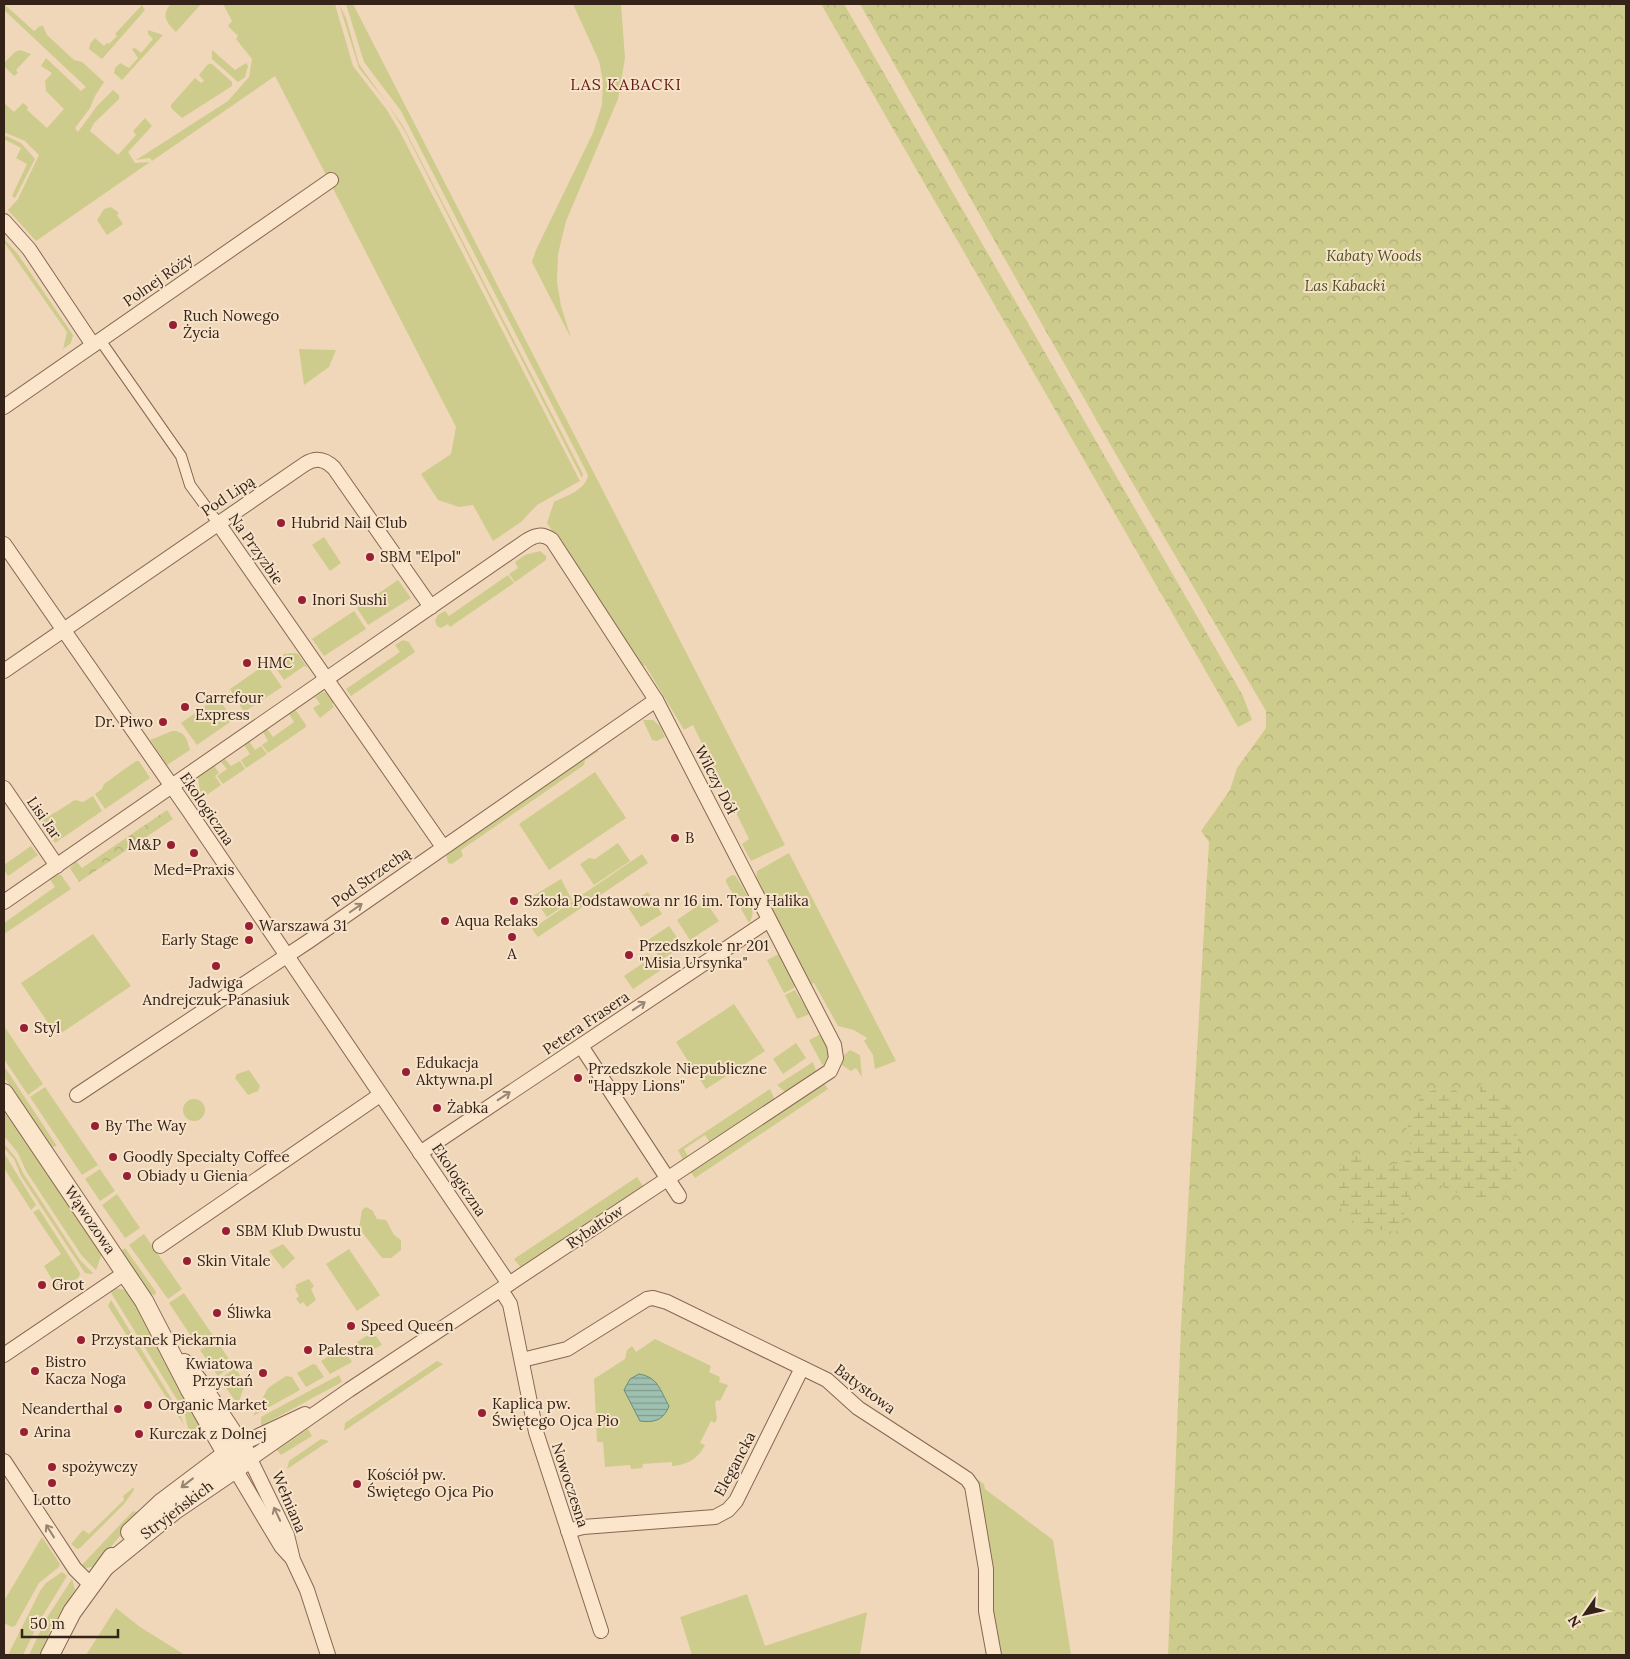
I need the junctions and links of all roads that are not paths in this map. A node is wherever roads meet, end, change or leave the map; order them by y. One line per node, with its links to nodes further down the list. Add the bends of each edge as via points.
1 (331, 180): 3 (street, Polnej Róży)
2 (4, 220): 3 (street, Na Przyzbie, via 30,250)
3 (96, 342): 4 (street, Polnej Róży); 5 (street, Na Przyzbie, via 181,456 190,485)
4 (4, 407)
5 (218, 523): 7 (street, Pod Lipą, via 304,464 323,460 334,468); 8 (street, Pod Lipą); 10 (street, Na Przyzbie)
6 (4, 544): 8 (street, Ekologiczna)
7 (431, 607): 10 (street); 11 (street, Wilczy Dół, via 534,536 546,536 552,540)
8 (62, 629): 9 (street, Pod Lipą); 12 (street, Ekologiczna)
9 (4, 671)
10 (327, 679): 12 (street); 14 (street, Na Przyzbie)
11 (656, 700): 14 (street, Pod Strzechą); 17 (street, Wilczy Dół)
12 (171, 785): 15 (street); 18 (street, Ekologiczna)
13 (4, 788): 15 (street, Lisi Jar)
14 (443, 847): 18 (street, Pod Strzechą, one-way to 14)
15 (57, 866): 16 (street)
16 (4, 902)
17 (770, 920): 19 (street, Wilczy Dół); 20 (street, Petera Frasera, one-way to 17)
18 (287, 956): 22 (street, Pod Strzechą); 23 (street, Ekologiczna)
19 (834, 1045): 25 (street, Rybałtów, via 836,1058 830,1071)
20 (581, 1046): 24 (street, Petera Frasera, one-way to 20); 25 (street)
21 (4, 1093): 28 (street, Wąwozowa)
22 (77, 1095)
23 (380, 1095): 24 (street, Ekologiczna); 27 (street)
24 (420, 1153): 29 (street, Ekologiczna)
25 (668, 1178): 26 (street); 29 (street, Rybałtów)
26 (680, 1196)
27 (160, 1246)
28 (125, 1272): 30 (street, Wąwozowa); 31 (street)
29 (505, 1287): 32 (street, Nowoczesna); 34 (street, Rybałtów)
30 (171, 1351): 35 (street, Wąwozowa, via 187,1366); 36 (street, Wąwozowa)
31 (4, 1355)
32 (522, 1360): 33 (street, Batystowa, via 567,1349 653,1298); 40 (street, Nowoczesna, via 536,1432)
33 (802, 1368): 40 (street, Elegancka, via 736,1502 728,1510 715,1517); 47 (street, Batystowa, via 827,1380 858,1408 970,1482 986,1568 986,1611)
34 (337, 1398): 35 (street, Rybałtów); 37 (street, Rybałtów)
35 (241, 1444): 36 (street, Rybałtów); 37 (street, Wąwozowa)
36 (226, 1453): 39 (street, Wąwozowa); 42 (street, Stryjeńskich, one-way to 42, via 138,1523)
37 (250, 1459): 39 (street, Stryjeńskich); 41 (street, Wełniana, one-way to 37, via 287,1535)
38 (4, 1461): 43 (street, one-way to 38, via 60,1548)
39 (235, 1469): 41 (street, Wełniana, via 281,1546); 42 (street, Stryjeńskich, via 152,1527)
40 (568, 1530): 44 (street, Nowoczesna)
41 (293, 1560): 46 (street, Wełniana, via 307,1590)
42 (106, 1566): 43 (street, Stryjeńskich)
43 (91, 1585): 45 (street, Stryjeńskich, via 61,1631)
44 (602, 1631)
45 (50, 1655)
46 (328, 1655)
47 (994, 1655)

